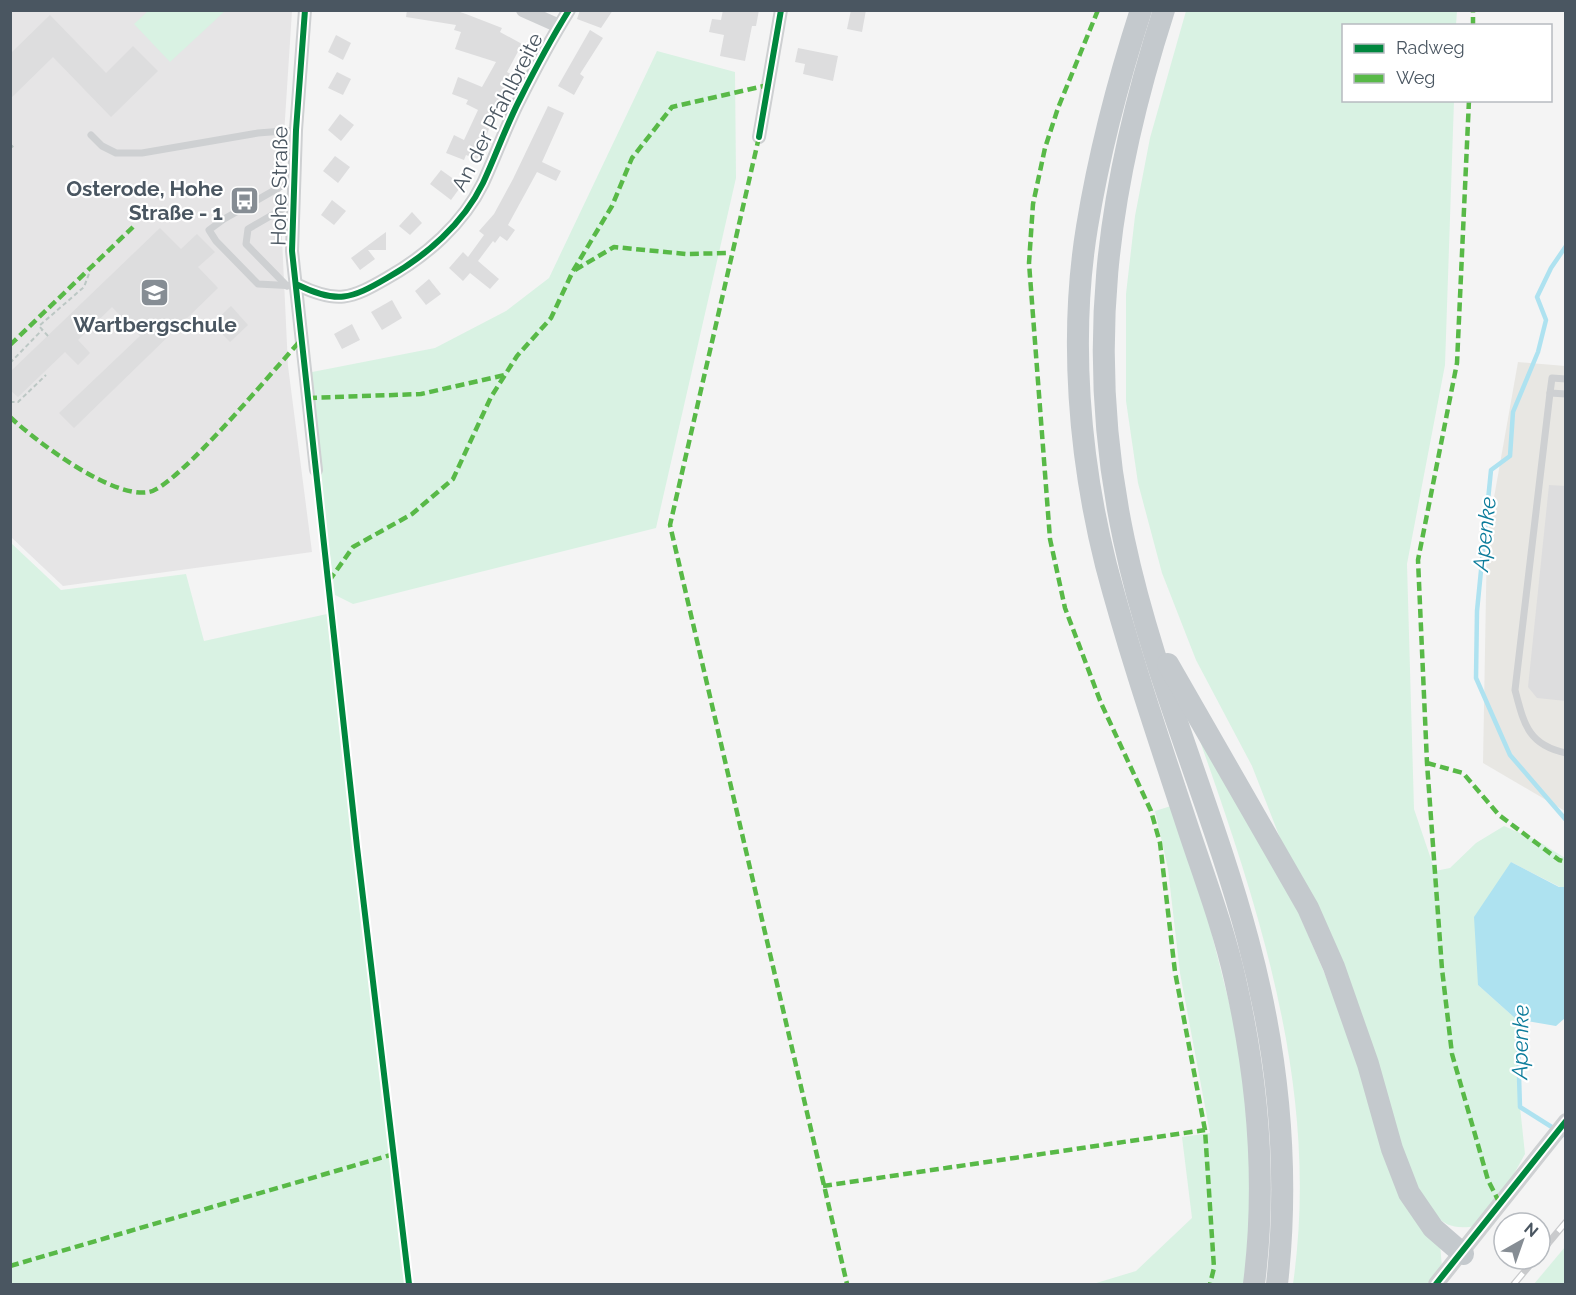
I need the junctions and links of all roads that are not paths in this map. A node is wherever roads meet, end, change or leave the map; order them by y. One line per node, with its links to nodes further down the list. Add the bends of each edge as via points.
1 (305, 10): 8 (street, Hohe Straße)
2 (523, 10): 7 (street)
3 (569, 10): 7 (street, An der Pfahlbreite)
4 (781, 10): 10 (street)
5 (1141, 10): 22 (highway, via 1110,117 1087,228 1080,327 1083,422 1106,563 1153,724 1217,916 1242,1015 1258,1118 1261,1167 1260,1236)
6 (1164, 10): 18 (highway, via 1118,185 1103,317 1107,442 1124,542)
7 (559, 26): 13 (street, An der Pfahlbreite, via 519,99 482,185 459,220 436,244 409,266 366,291 322,297)
8 (296, 130): 9 (lane, via 142,153 116,153); 11 (street, Hohe Straße)
9 (91, 135)
10 (759, 137)
11 (294, 179): 12 (street, Hohe Straße); 13 (lane, via 209,230 258,284)
12 (293, 202): 13 (street, Hohe Straße); 13 (lane, via 248,230 246,244)
13 (288, 286): 17 (street, Hohe Straße, via 301,340)
14 (1566, 379): 15 (lane, via 1552,378)
15 (1550, 393): 16 (lane); 19 (lane, via 1515,690 1523,721 1536,741)
16 (1566, 394)
17 (316, 470)
18 (1149, 632): 21 (highway, via 1308,908 1338,978 1409,1193 1433,1228); 23 (highway, via 1248,938 1270,1040 1278,1087 1284,1180)
19 (1566, 753)
20 (1564, 1123): 21 (street)
21 (1463, 1254): 24 (street)
22 (1254, 1284)
23 (1277, 1284)
24 (1436, 1284)

